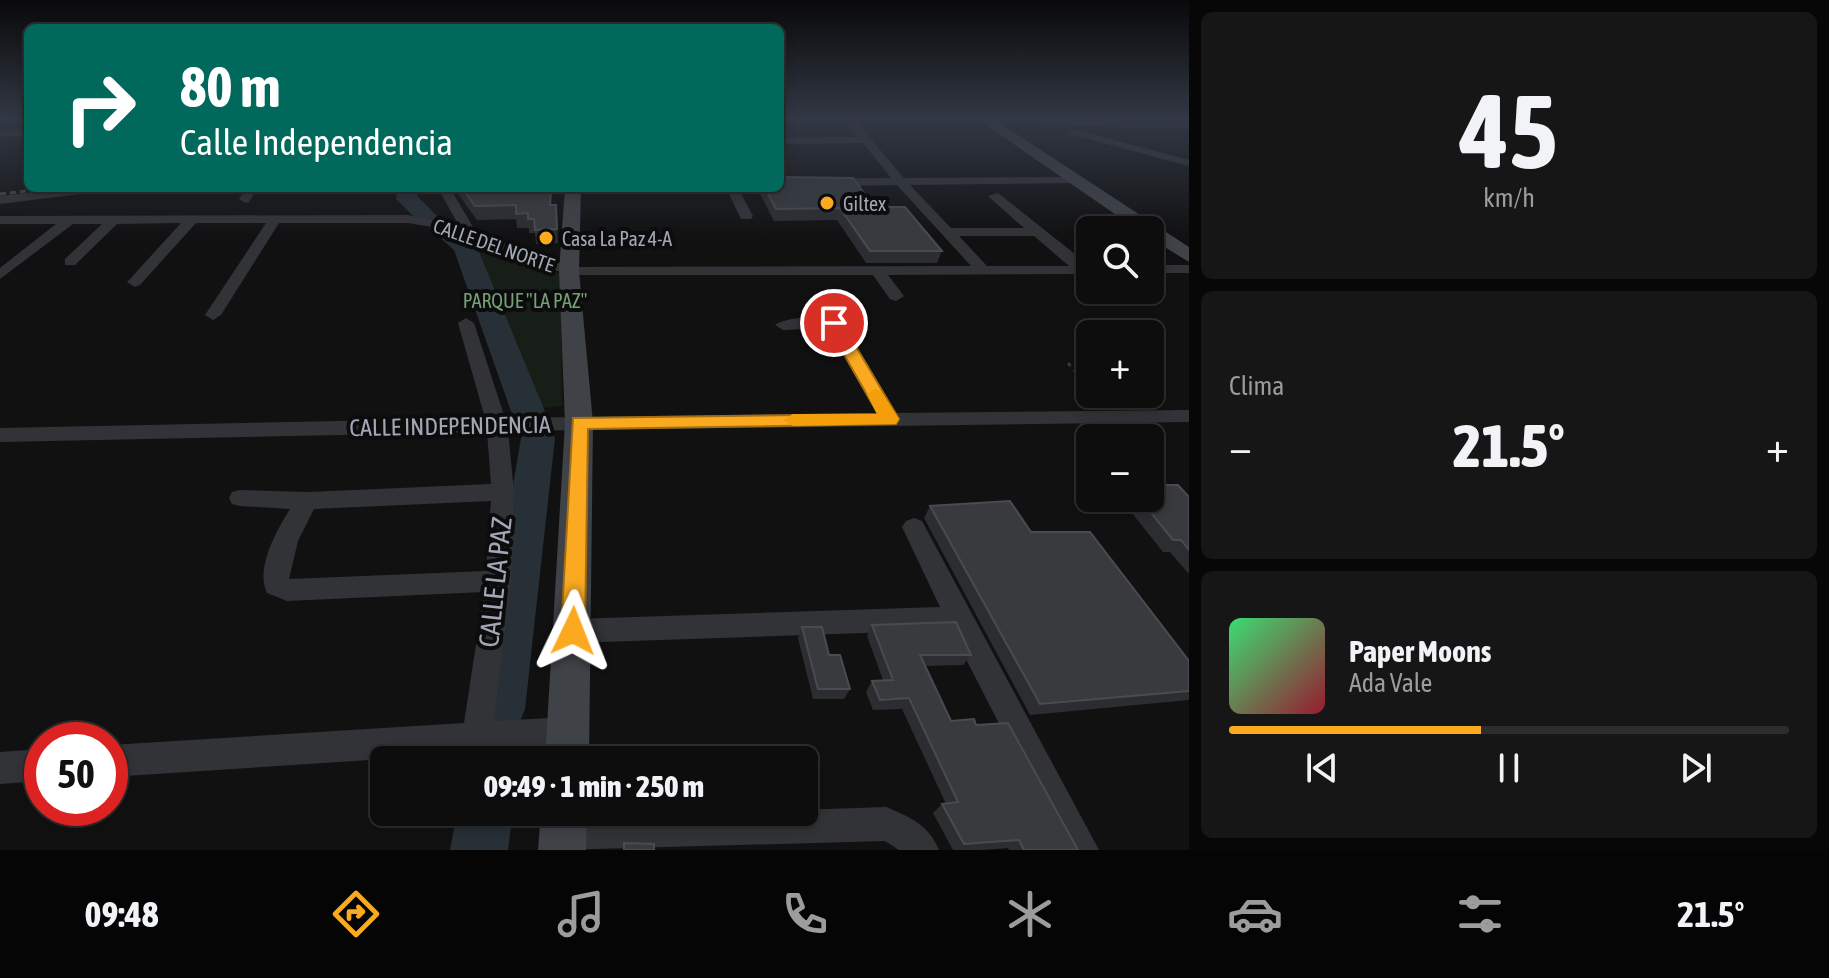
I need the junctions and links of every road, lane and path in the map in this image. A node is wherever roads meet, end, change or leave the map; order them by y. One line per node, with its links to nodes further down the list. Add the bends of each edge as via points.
1 (881, 158): 6 (street)
2 (1042, 158): 5 (main road)
3 (1169, 158): 4 (street)
4 (1189, 163)
5 (1074, 179): 6 (street); 25 (main road)
6 (900, 181): 7 (street); 22 (street)
7 (784, 183)
8 (24, 187): 9 (street)
9 (0, 190)
10 (65, 192): 15 (street)
11 (446, 192): 24 (street)
12 (573, 192): 31 (main road)
13 (734, 192): 16 (street)
14 (994, 196): 23 (street, CALLE DEL NORTE)
15 (0, 200)
16 (746, 216)
17 (0, 220): 18 (street, CALLE DEL NORTE)
18 (68, 221): 19 (street, CALLE DEL NORTE); 33 (street)
19 (112, 221): 21 (street, CALLE DEL NORTE); 27 (street)
20 (274, 221): 21 (street, CALLE DEL NORTE); 24 (street, CALLE DEL NORTE, via 408,219 441,224); 36 (street)
21 (190, 222): 34 (street)
22 (950, 232): 23 (street); 29 (street)
23 (1039, 232): 26 (street, CALLE DEL NORTE)
24 (472, 237): 31 (street, CALLE DEL NORTE)
25 (1188, 258): 28 (street)
26 (1076, 261)
27 (70, 262)
28 (1164, 265)
29 (983, 270): 30 (street, CALLE DEL NORTE); 32 (street, CALLE DEL NORTE)
30 (1076, 270)
31 (569, 271): 32 (street, CALLE DEL NORTE); 43 (main road)
32 (878, 271): 35 (street)
33 (0, 275)
34 (135, 282)
35 (896, 296)
36 (213, 315)
37 (466, 323): 44 (street, CALLE LA PAZ)
38 (783, 325): 42 (street, via 834,323)
39 (1068, 363): 40 (path)
40 (1076, 372)
41 (1189, 416): 42 (street, CALLE INDEPENDENCIA)
42 (890, 419): 43 (street, CALLE INDEPENDENCIA)
43 (579, 423): 44 (street, CALLE INDEPENDENCIA); 52 (main road)
44 (497, 425): 45 (street, CALLE INDEPENDENCIA); 46 (street, CALLE LA PAZ)
45 (0, 435)
46 (503, 492): 48 (street); 50 (street, CALLE LA PAZ)
47 (240, 498): 48 (street)
48 (308, 501): 50 (street, via 275,573 276,585 287,590)
49 (914, 527): 51 (street)
50 (498, 581): 53 (street, CALLE LA PAZ)
51 (958, 618): 52 (street); 60 (street)
52 (573, 631): 54 (main road)
53 (477, 738): 54 (street); 55 (street)
54 (567, 746)
55 (128, 760)
56 (24, 766): 57 (street)
57 (0, 768)
58 (563, 832): 59 (street, via 886,824 906,833)
59 (922, 850)
60 (1082, 850)

